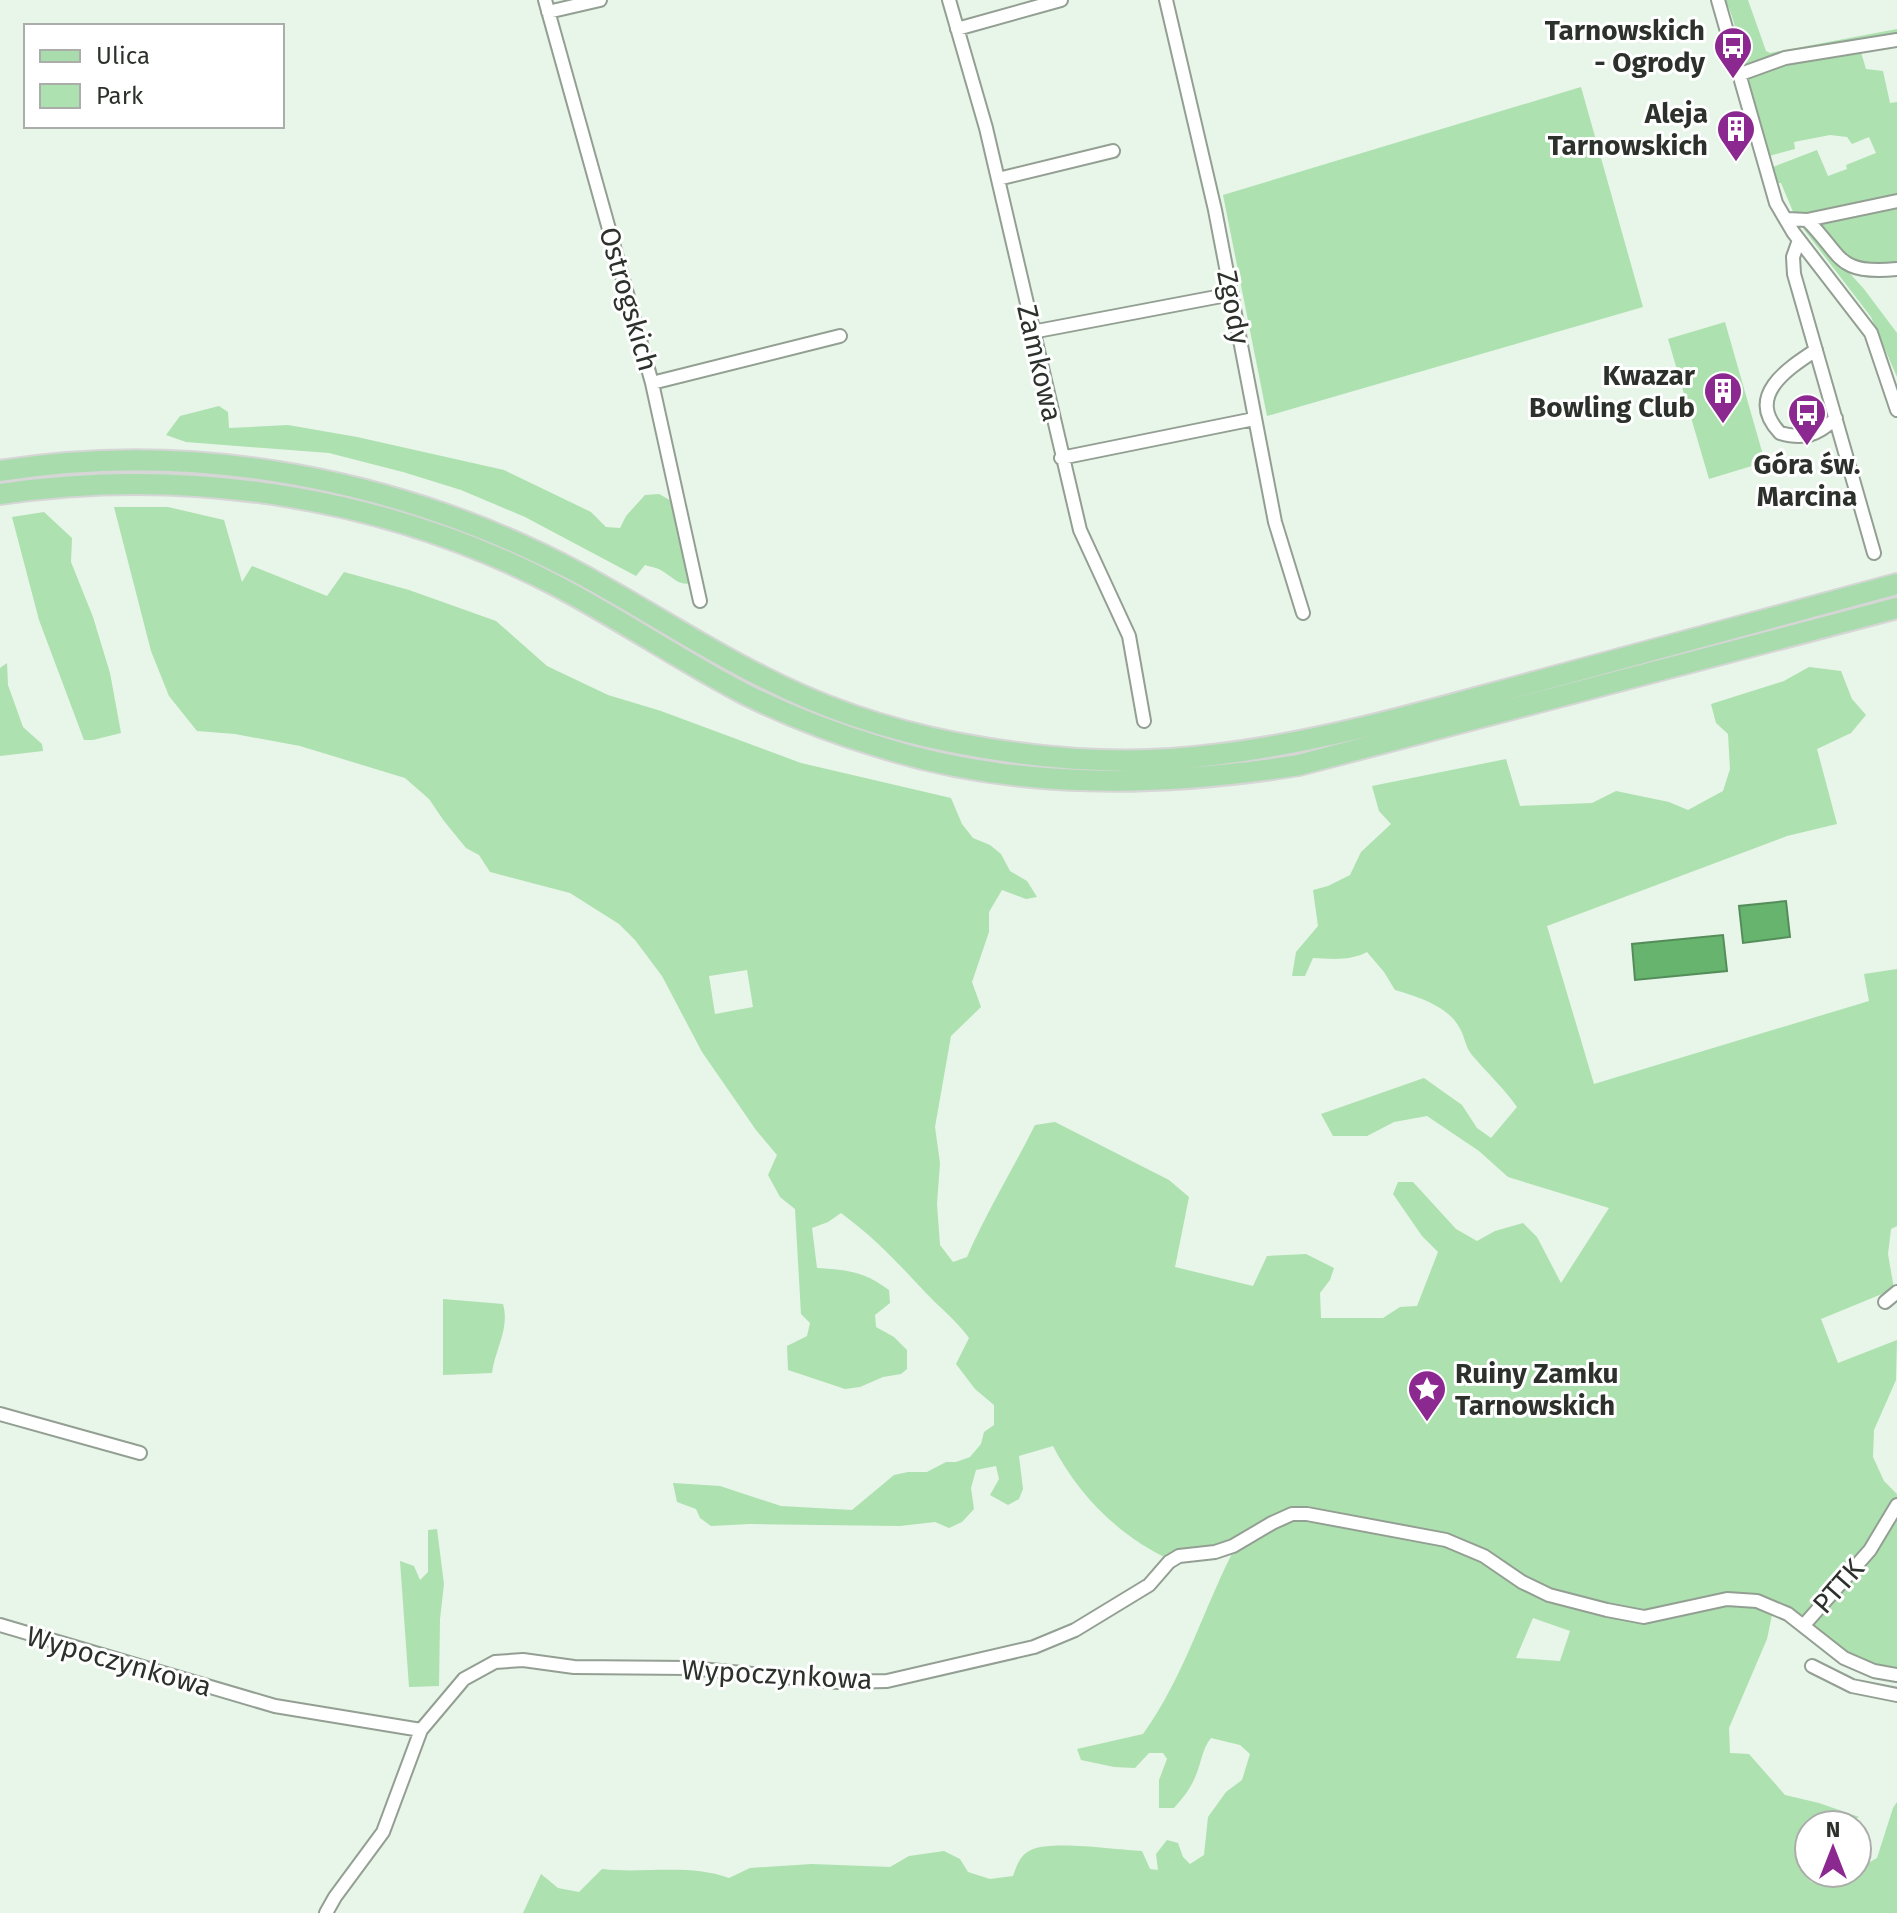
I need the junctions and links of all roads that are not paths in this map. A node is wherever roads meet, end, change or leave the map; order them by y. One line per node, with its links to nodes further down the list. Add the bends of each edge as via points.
1 (600, 0): 6 (street)
2 (949, 0): 7 (street, Zamkowa)
3 (1061, 0): 7 (street)
4 (1166, 0): 17 (street, Zgody)
5 (1718, 0): 9 (street)
6 (546, 6): 21 (street, Ostrogskich)
7 (957, 29): 11 (street, Zamkowa)
8 (1897, 40): 9 (street, via 1785,58)
9 (1738, 75): 13 (street, via 1776,203)
10 (1113, 151): 11 (street)
11 (998, 179): 18 (street, Zamkowa)
12 (1897, 201): 14 (street)
13 (1787, 219): 14 (street); 15 (street)
14 (1807, 220): 16 (street, via 1849,266)
15 (1799, 240): 20 (street, via 1794,274); 22 (street, via 1871,333)
16 (1897, 269)
17 (1232, 294): 18 (street); 24 (street, Zgody)
18 (1032, 332): 25 (street, Zamkowa)
19 (840, 336): 21 (street)
20 (1816, 350): 23 (street); 23 (street, via 1770,388 1770,418 1780,433 1802,437 1822,431)
21 (652, 383): 30 (street, Ostrogskich)
22 (1897, 410)
23 (1836, 418): 28 (street)
24 (1254, 419): 25 (street); 32 (street, Zgody, via 1275,522)
25 (1061, 458): 33 (street, Zamkowa, via 1080,530 1129,636)
26 (0, 471): 29 (main road, via 124,461 212,465 308,477 407,501 553,561 763,677 831,706 952,743 1081,758 1211,756 1297,742)
27 (0, 494): 31 (main road, via 148,484 217,487 347,507 493,556 577,597 741,692 809,722 881,748 952,765 1098,782 1233,775 1299,765)
28 (1874, 553)
29 (1897, 584)
30 (700, 601)
31 (1897, 608)
32 (1303, 613)
33 (1144, 721)
34 (1897, 1292): 35 (street)
35 (1885, 1302)
36 (0, 1414): 37 (street)
37 (140, 1453)
38 (1897, 1505): 40 (street, PTTK, via 1870,1550)
39 (0, 1625): 44 (street, Wypoczynkowa, via 275,1706)
40 (1804, 1625): 42 (street, Wypoczynkowa, via 1844,1658); 44 (street, Wypoczynkowa, via 1771,1606 1742,1599 1644,1617 1607,1610 1549,1595 1446,1540 1326,1515 1292,1514 1233,1546 1179,1556 1149,1585 1075,1630 1034,1647 887,1681 495,1662 464,1679)
41 (1812, 1666): 43 (street, via 1852,1686)
42 (1897, 1675)
43 (1897, 1695)
44 (421, 1730): 45 (street, via 383,1832)
45 (326, 1913)

